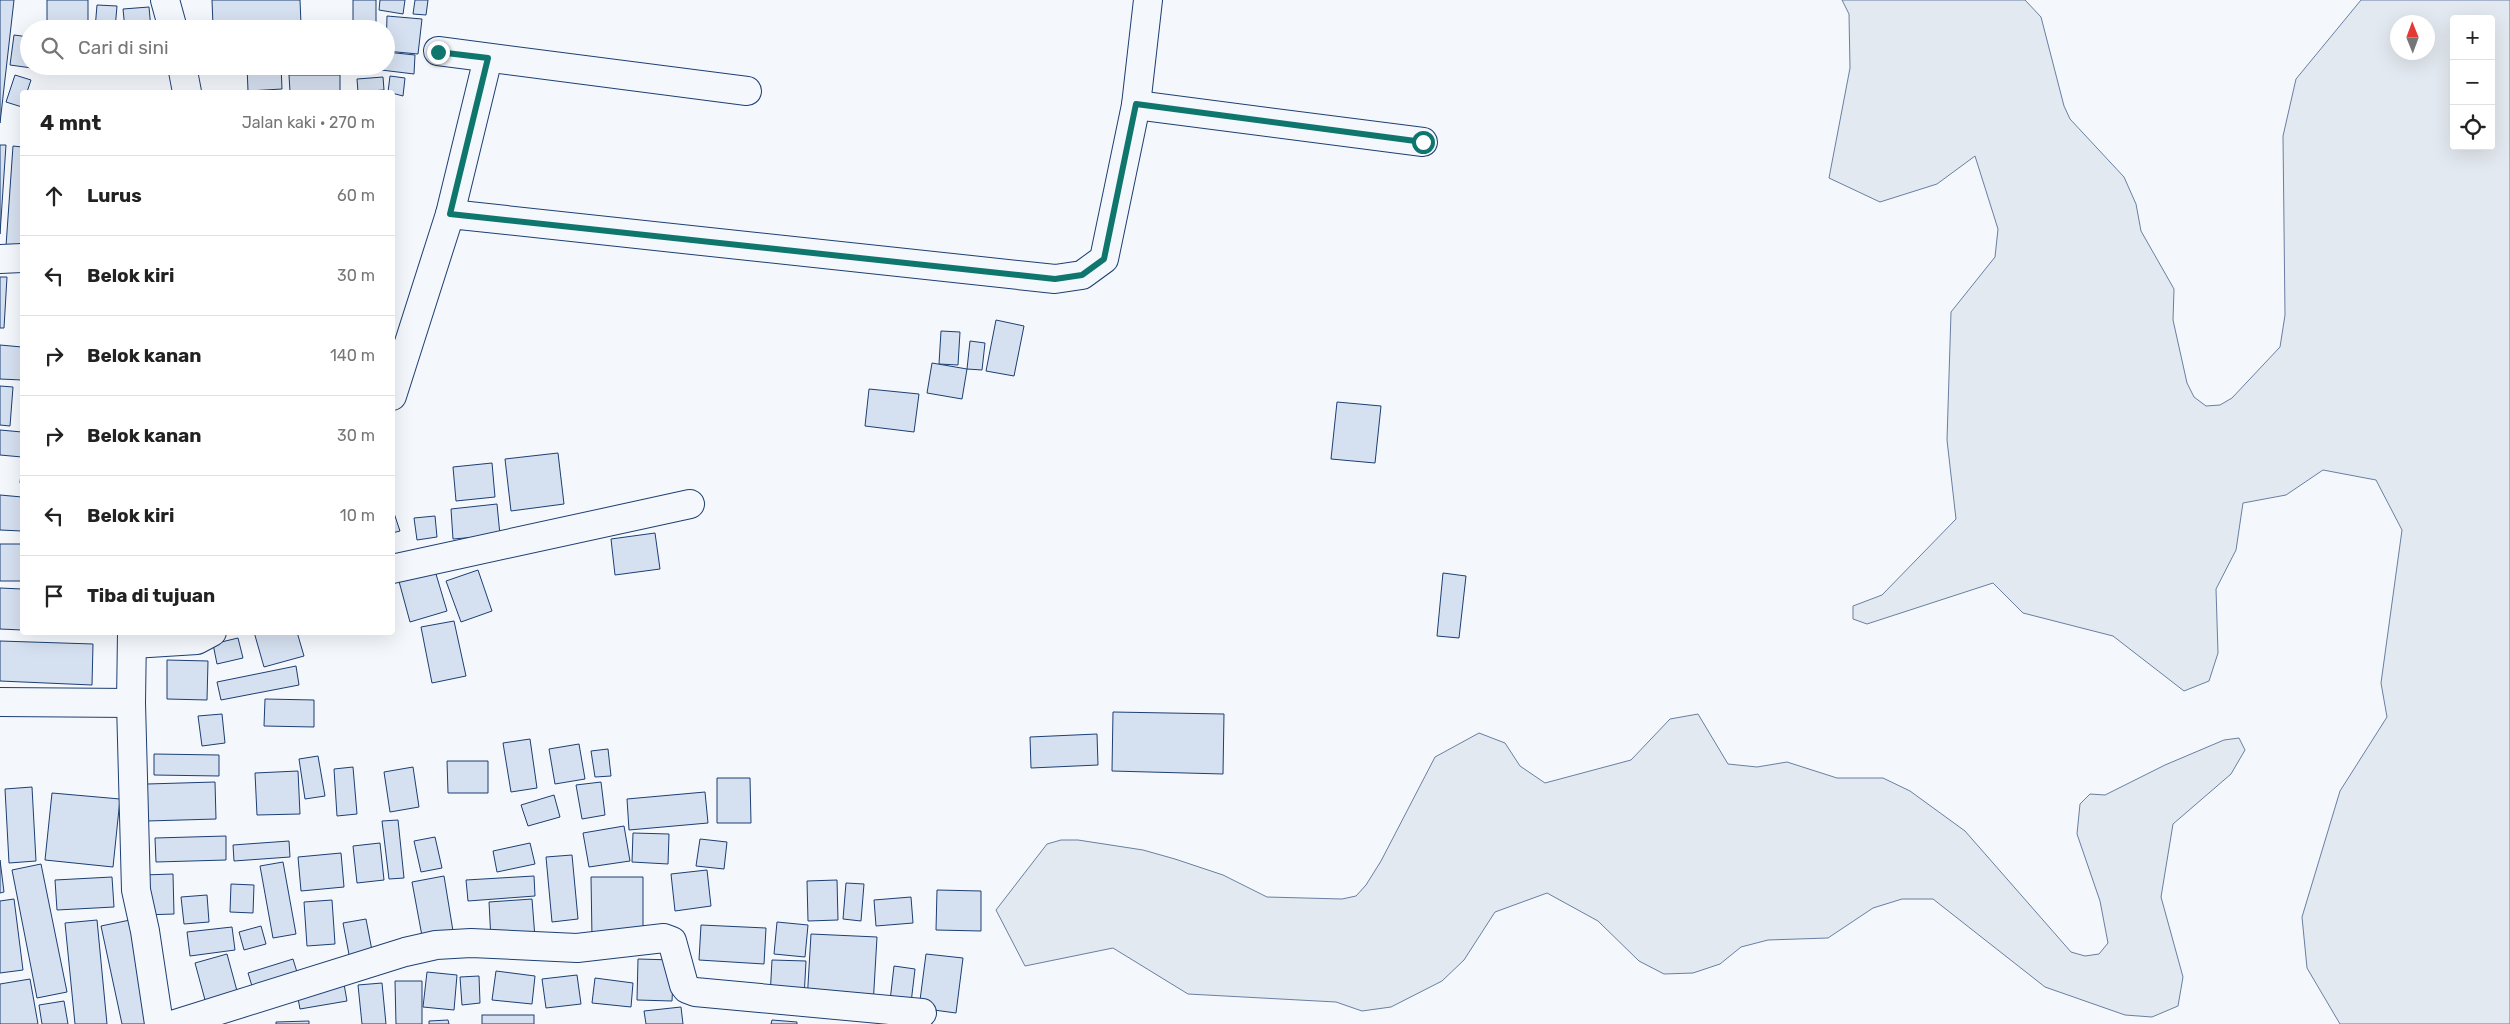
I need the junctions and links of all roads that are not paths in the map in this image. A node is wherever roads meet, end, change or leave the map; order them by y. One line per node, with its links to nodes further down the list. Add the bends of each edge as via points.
1 (165, 0): 3 (street)
2 (1148, 0): 9 (street)
3 (171, 20)
4 (438, 52): 5 (street)
5 (488, 58): 8 (street); 11 (street)
6 (184, 75): 7 (street)
7 (187, 90)
8 (747, 91)
9 (1136, 104): 10 (street); 11 (street, via 1104,259 1082,275 1055,279)
10 (1423, 142)
11 (450, 214): 14 (street)
12 (20, 258): 13 (street)
13 (0, 259)
14 (395, 387)
15 (690, 504): 16 (street)
16 (395, 568)
17 (206, 635): 18 (street, via 197,640)
18 (132, 638): 20 (street)
19 (0, 702): 20 (street)
20 (131, 703): 22 (street, via 136,890)
21 (922, 1013): 23 (street, via 687,990 672,941 664,938 577,948 470,943 436,945)
22 (159, 1024)
23 (175, 1024)

